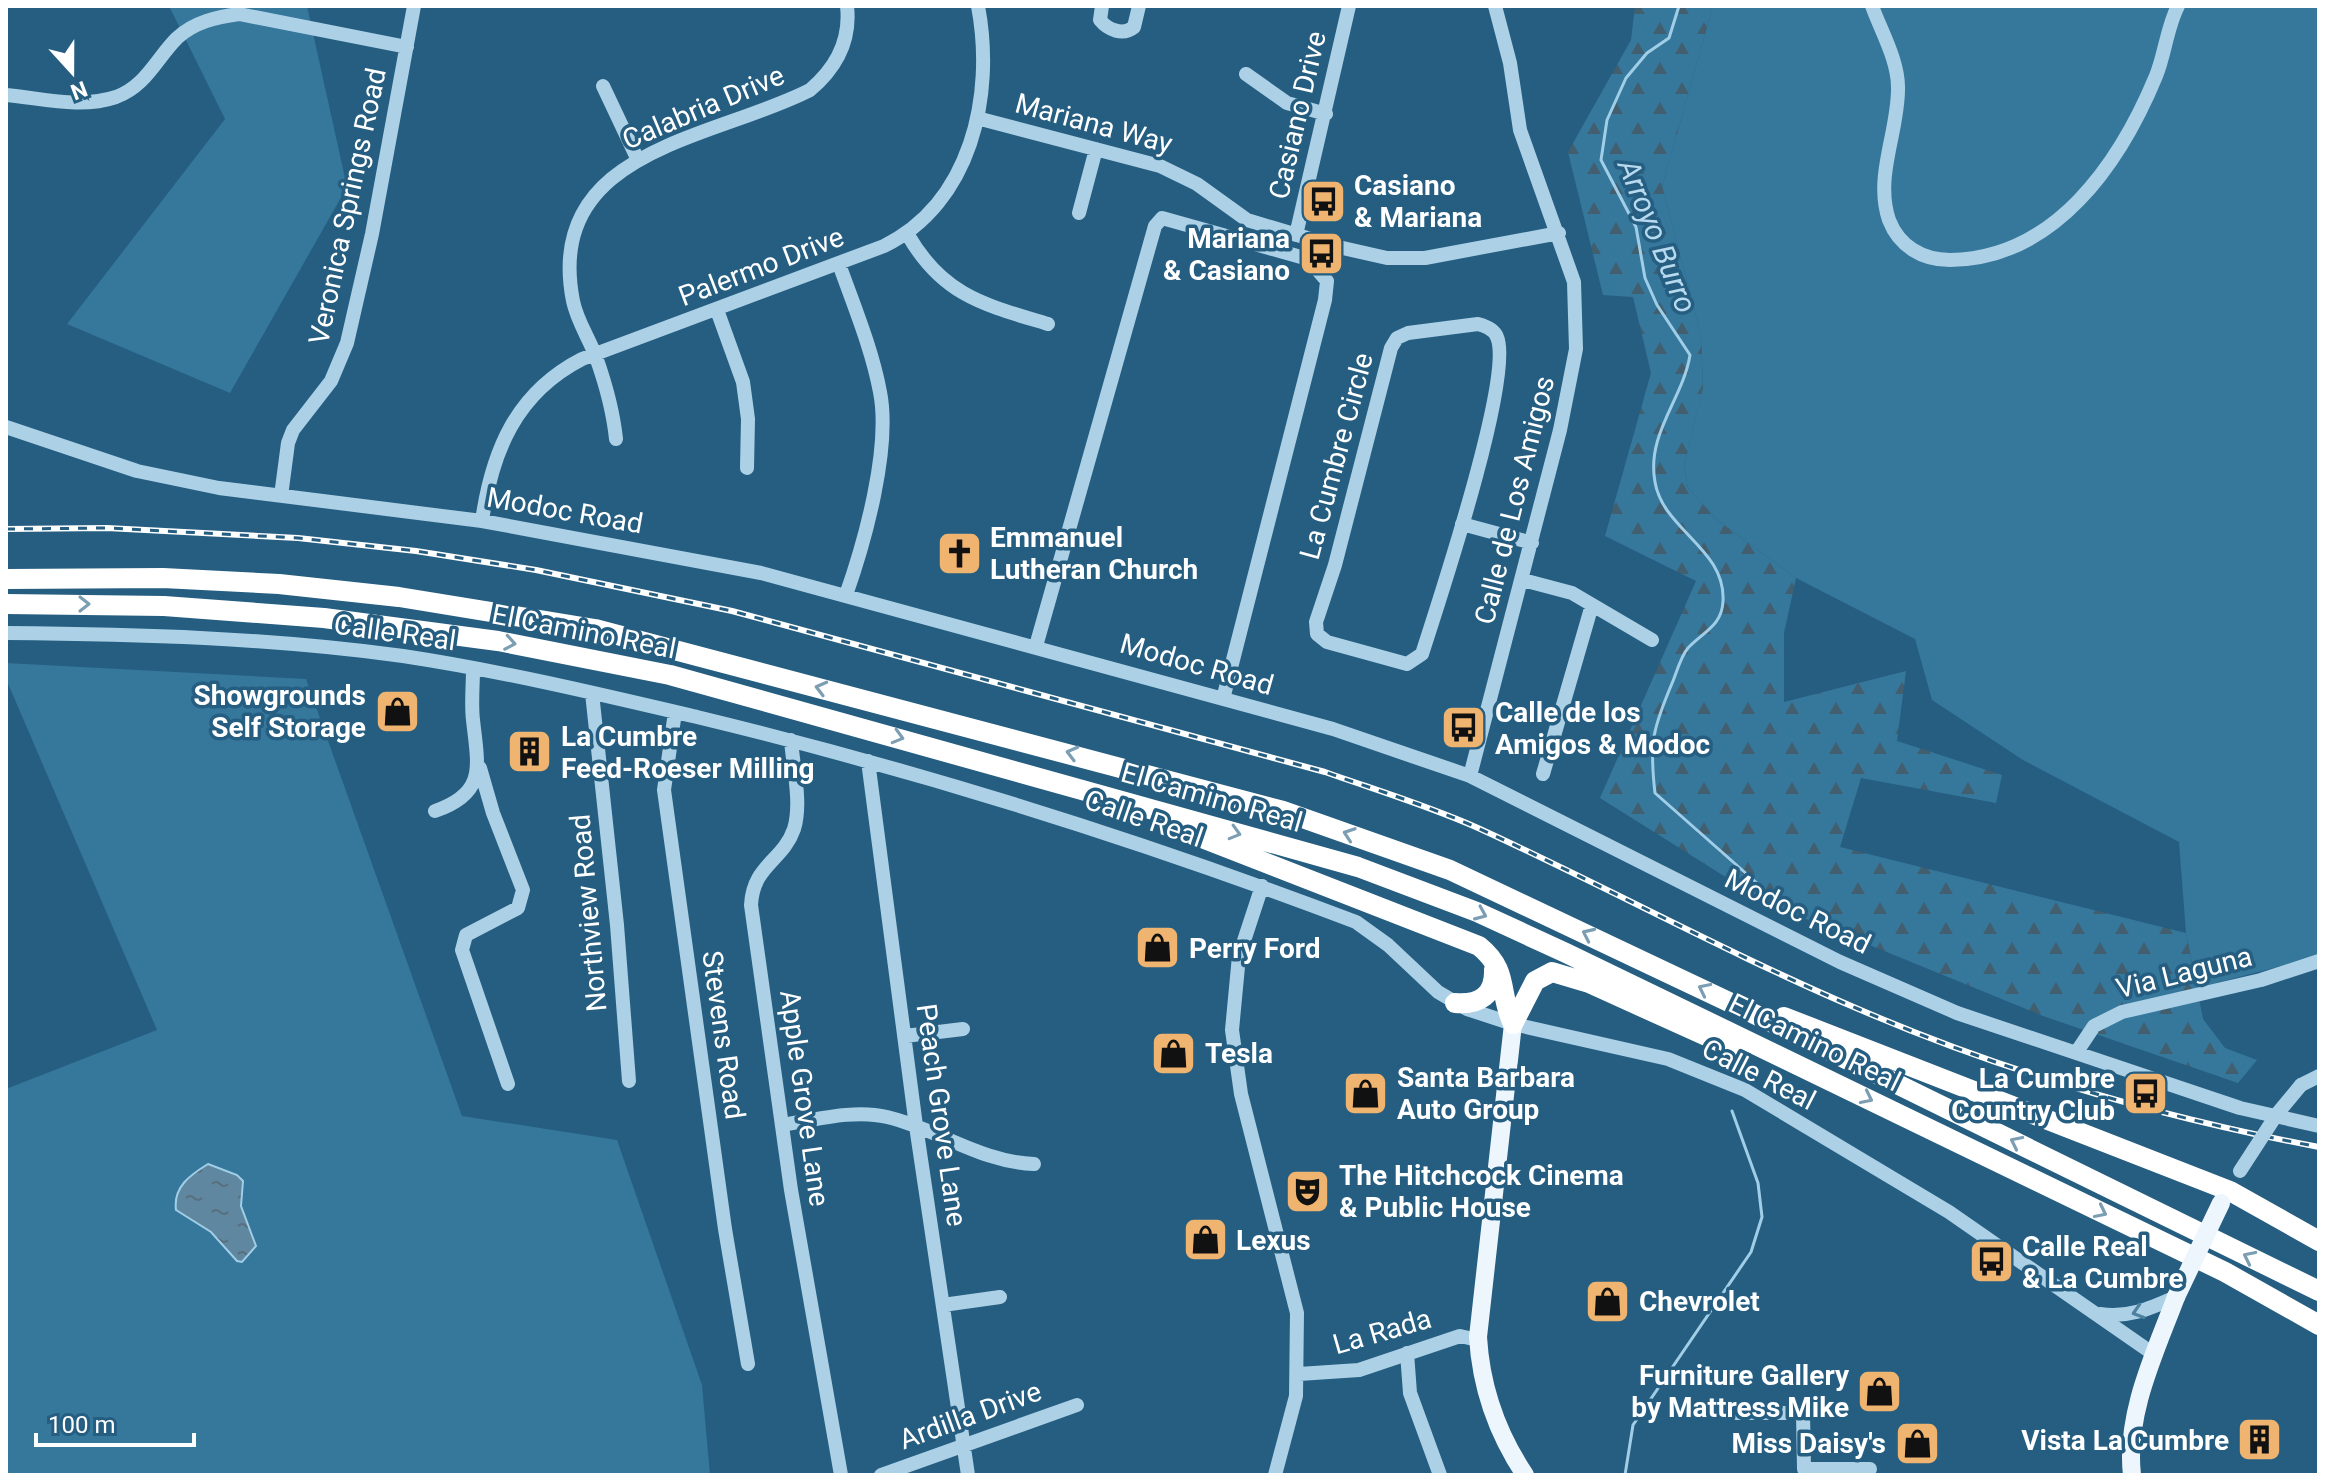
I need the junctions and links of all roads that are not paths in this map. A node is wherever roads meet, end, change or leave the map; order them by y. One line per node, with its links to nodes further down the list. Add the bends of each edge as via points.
1 (414, 6): 10 (street, Veronica Springs Road)
2 (847, 6): 17 (street, Calabria Drive, via 843,47 830,72 810,90)
3 (978, 6): 15 (street, Palermo Drive, via 983,68)
4 (1102, 6): 5 (street, via 1100,20 1124,31 1134,27)
5 (1139, 6)
6 (1349, 6): 14 (street, Casiano Drive)
7 (1495, 6): 19 (street, Calle de Los Amigos, via 1520,130)
8 (1872, 6): 9 (street, via 1898,79 1884,193 1889,220 1897,238 1917,252 1960,260 2029,241 2071,209 2122,144 2141,110)
9 (2178, 6)
10 (407, 47): 13 (street, via 239,14 194,27 149,74 117,96 77,103); 29 (street, Veronica Springs Road, via 347,343 331,381 293,430)
11 (1246, 74): 14 (street, via 1287,103)
12 (603, 86): 17 (street)
13 (6, 95)
14 (1326, 114): 21 (street, Casiano Drive)
15 (977, 118): 16 (street, Mariana Way); 20 (street, Palermo Drive, via 949,192)
16 (1096, 149): 18 (street); 21 (street, Mariana Way, via 1176,172 1247,220)
17 (637, 158): 25 (street, Calabria Drive, via 599,191 575,239 573,299)
18 (1079, 213)
19 (1559, 233): 21 (street, Mariana Way, via 1408,259); 32 (street, Calle de Los Amigos, via 1574,282 1576,349)
20 (908, 235): 22 (street, Palermo Drive); 24 (street, via 927,263 958,291 995,309)
21 (1296, 235)
22 (839, 264): 23 (street, Palermo Drive); 35 (street, via 877,375 883,421 879,466)
23 (717, 310): 25 (street, Palermo Drive); 28 (street, via 743,382)
24 (1048, 324)
25 (596, 356): 27 (street, Calabria Drive); 30 (street, Palermo Drive, via 550,378 512,422 490,472)
26 (6, 427): 29 (street, Modoc Road, via 137,471)
27 (616, 439)
28 (747, 468)
29 (281, 496): 30 (street, Modoc Road)
30 (482, 521): 35 (street, Modoc Road, via 697,559)
31 (1462, 524): 31 (street, La Cumbre Circle, via 1493,408 1499,358 1497,336 1478,324 1408,333 1391,348 1316,622 1321,639 1401,663 1418,659); 32 (street)
32 (1532, 543): 34 (street, Calle de Los Amigos)
33 (6, 579): 56 (highway, El Camino Real, one-way to 33, via 1450,870 1283,811 595,629 399,597 279,584)
34 (1523, 580): 37 (street, via 1572,593); 49 (street, Calle de Los Amigos)
35 (846, 595): 40 (street, Modoc Road)
36 (6, 604): 50 (highway, El Camino Real, one-way to 50, via 237,610 498,641 756,696)
37 (1592, 605): 39 (street); 48 (street)
38 (6, 633): 41 (street, Calle Real, via 266,642)
39 (1652, 640)
40 (1036, 646): 43 (street, Modoc Road); 43 (street, via 1155,226 1162,218 1308,259 1327,281 1325,300)
41 (473, 669): 42 (street, Calle Real); 47 (street)
42 (592, 693): 44 (street, Calle Real); 63 (street, Northview Road)
43 (1223, 699): 49 (street, Modoc Road, via 1333,729)
44 (675, 712): 45 (street, Calle Real); 80 (street, Stevens Road, via 664,790)
45 (791, 740): 46 (street, Calle Real); 65 (street, Apple Grove Lane, via 794,828 759,874 751,905)
46 (868, 761): 52 (street, Calle Real, via 1071,819); 59 (street, Peach Grove Lane)
47 (480, 768): 51 (street, via 466,795); 64 (street, via 523,890 522,901 511,914 466,935 462,950)
48 (1543, 774)
49 (1470, 776): 60 (street, Modoc Road, via 1840,962 1957,1013)
50 (1132, 804): 53 (highway, via 1178,830 1479,946); 61 (highway, El Camino Real, one-way to 61, via 1358,867 1477,912)
51 (435, 811)
52 (1262, 886): 55 (street, Calle Real, via 1367,929); 81 (street, via 1239,956 1232,1042 1297,1313)
53 (1492, 957): 55 (highway, via 1493,987 1486,997); 57 (highway)
54 (2319, 961): 60 (street, Via Laguna, via 2122,1012 2094,1026)
55 (1455, 1003): 57 (street, Calle Real)
56 (1748, 1011): 69 (highway, via 1797,1019); 71 (highway, El Camino Real, one-way to 56)
57 (1513, 1024): 61 (highway, via 1535,981 1552,972 1589,983 1757,1060); 75 (street, Calle Real, via 1631,1049 1738,1086 1956,1217); 77 (main road)
58 (963, 1029): 59 (street)
59 (905, 1036): 66 (street, Peach Grove Lane)
60 (2076, 1053): 67 (street, Modoc Road, via 2240,1108)
61 (1797, 1064): 76 (highway, El Camino Real, one-way to 76, via 2225,1272)
62 (2319, 1076): 69 (street, bridge, via 2301,1085 2277,1114)
63 (629, 1081)
64 (508, 1084)
65 (782, 1125): 66 (street, via 869,1114); 87 (street, Apple Grove Lane)
66 (916, 1126): 68 (street, via 996,1159); 74 (street, Peach Grove Lane)
67 (2319, 1126)
68 (1034, 1164)
69 (2226, 1197): 70 (highway); 73 (main road, bridge)
70 (2319, 1241)
71 (2319, 1291)
72 (1000, 1297): 74 (street)
73 (2176, 1297): 75 (street, one-way to 75, via 2121,1317); 79 (main road)
74 (943, 1305): 84 (street, Peach Grove Lane)
75 (2098, 1314): 79 (street, Calle Real)
76 (2319, 1325)
77 (1478, 1340): 78 (street, La Rada, via 1460,1336); 92 (main road, via 1491,1411)
78 (1407, 1353): 81 (street, La Rada, via 1359,1370); 91 (street, via 1410,1393)
79 (2155, 1355): 93 (main road, via 2132,1428)
80 (748, 1364)
81 (1299, 1374): 90 (street)
82 (1077, 1405): 84 (street, Ardilla Drive)
83 (1736, 1413): 86 (street, via 1803,1413 1804,1469)
84 (964, 1445): 88 (street, Ardilla Drive); 89 (street, Peach Grove Lane)
85 (1870, 1469): 86 (street)
86 (1810, 1472)
87 (841, 1475)
88 (881, 1475)
89 (968, 1475)
90 (1275, 1475)
91 (1440, 1475)
92 (1525, 1475)
93 (2132, 1475)

